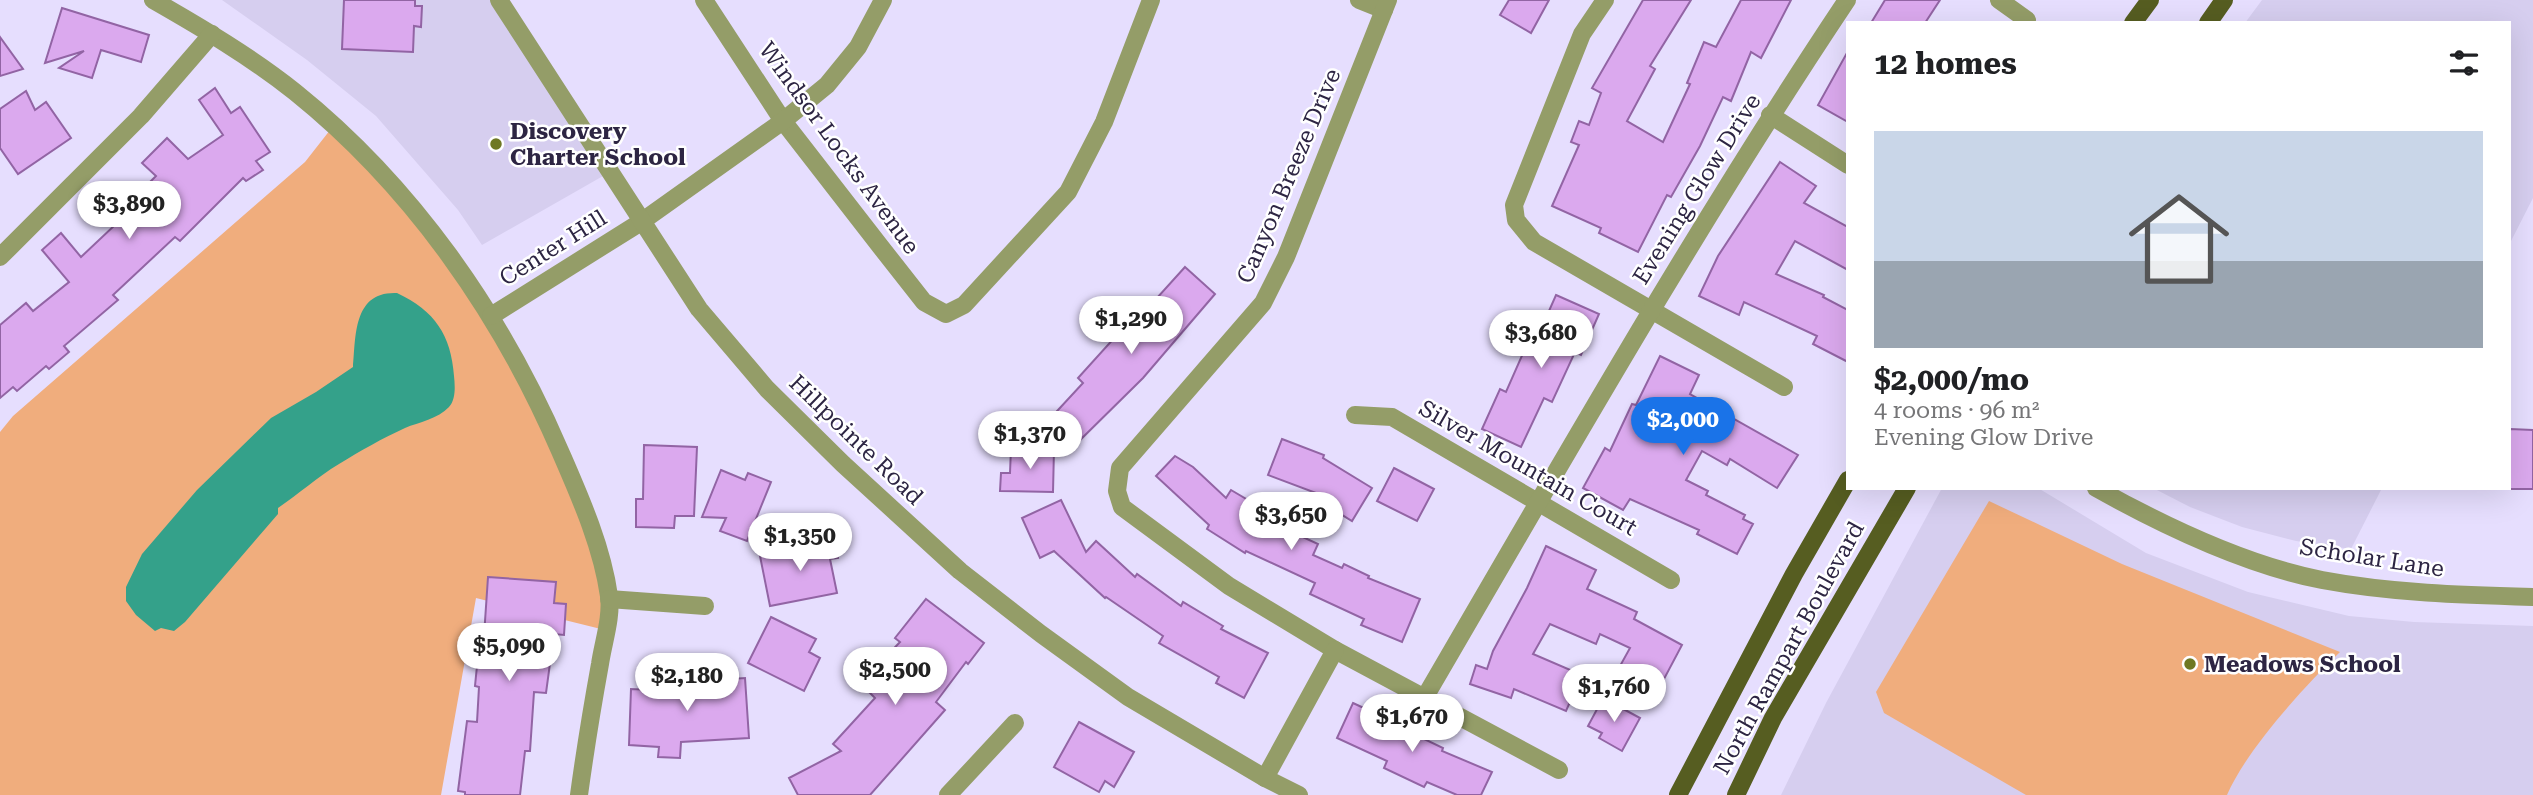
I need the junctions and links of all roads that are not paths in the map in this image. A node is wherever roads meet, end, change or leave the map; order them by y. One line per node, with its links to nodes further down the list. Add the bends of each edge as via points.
1 (153, 0): 16 (street)
2 (499, 0): 20 (street, Hillpointe Road)
3 (704, 0): 18 (street, Windsor Locks Avenue)
4 (883, 0): 18 (street, Center Hill, via 843,66)
5 (1151, 0): 18 (street, Windsor Locks Avenue, via 1104,122 1068,192 964,305 946,314 924,302)
6 (1359, 0): 12 (street)
7 (1605, 0): 22 (street, via 1582,34 1514,205 1516,220 1534,242)
8 (1847, 0): 17 (street, Evening Glow Drive)
9 (1999, 0): 13 (street)
10 (2150, 0): 14 (main road)
11 (2224, 0): 15 (main road)
12 (1386, 5): 34 (street, Canyon Breeze Drive, via 1286,257 1263,303 1119,468 1117,491 1122,507 1229,586)
13 (2027, 20)
14 (2134, 21)
15 (2209, 21)
16 (212, 34): 21 (street, via 141,116); 23 (street, via 334,125 414,209)
17 (1770, 115): 19 (street); 22 (street, Evening Glow Drive)
18 (783, 121): 20 (street, Center Hill)
19 (1846, 164)
20 (641, 222): 23 (street, Center Hill); 38 (street, Hillpointe Road, via 699,309 767,389 960,571 1128,697)
21 (2, 251)
22 (1651, 310): 24 (street); 29 (street, Evening Glow Drive)
23 (491, 316): 32 (street, via 543,412 579,495)
24 (1784, 387)
25 (1355, 415): 29 (street, Silver Mountain Court, via 1392,417)
26 (1846, 483): 42 (main road, North Rampart Boulevard)
27 (1906, 490): 43 (main road, North Rampart Boulevard, via 1773,718)
28 (2100, 490): 31 (street, Scholar Lane, via 2232,554 2320,580 2419,593)
29 (1538, 502): 30 (street, Silver Mountain Court); 35 (street, Evening Glow Drive)
30 (1671, 580)
31 (2533, 597)
32 (609, 599): 33 (street); 39 (street)
33 (705, 606)
34 (1335, 650): 35 (street); 38 (street)
35 (1425, 697): 37 (street)
36 (1015, 723): 40 (street)
37 (1559, 770)
38 (1265, 778): 41 (street, Hillpointe Road)
39 (579, 795)
40 (948, 795)
41 (1299, 795)
42 (1678, 795)
43 (1736, 795)

